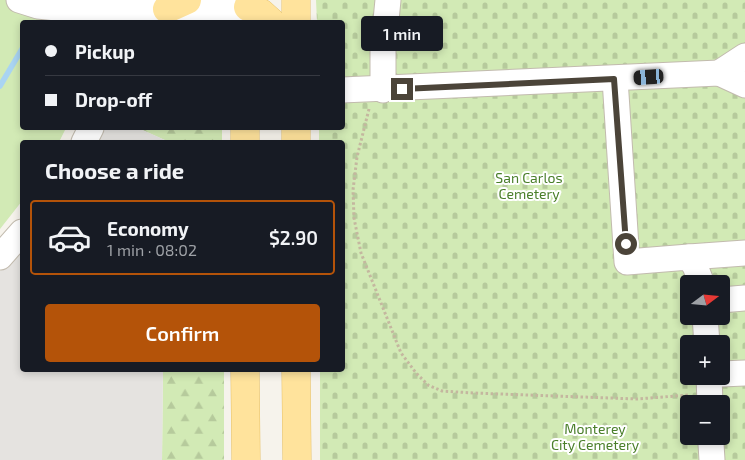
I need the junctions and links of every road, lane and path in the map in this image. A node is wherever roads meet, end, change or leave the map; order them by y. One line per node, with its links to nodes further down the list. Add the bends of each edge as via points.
1 (19, 0): 6 (street, via 38,6)
2 (296, 0): 8 (main road)
3 (388, 0): 14 (street)
4 (177, 5): 5 (street, via 226,10); 6 (street)
5 (251, 7): 7 (main road)
6 (125, 16)
7 (269, 20)
8 (296, 20)
9 (745, 56): 10 (street)
10 (719, 73): 11 (street); 12 (street)
11 (614, 79): 14 (street); 18 (street, via 627,262)
12 (745, 85)
13 (345, 90): 14 (street)
14 (380, 90): 25 (path, via 366,118 357,157 352,190 354,218 361,252 401,353 428,384 442,391 637,399)
15 (20, 234): 17 (street)
16 (745, 253): 18 (street)
17 (0, 257)
18 (689, 257): 19 (street)
19 (698, 275)
20 (745, 298): 21 (street)
21 (730, 299)
22 (245, 372): 26 (main road)
23 (296, 372): 27 (main road)
24 (745, 372): 25 (street)
25 (712, 387)
26 (246, 460)
27 (297, 460)

